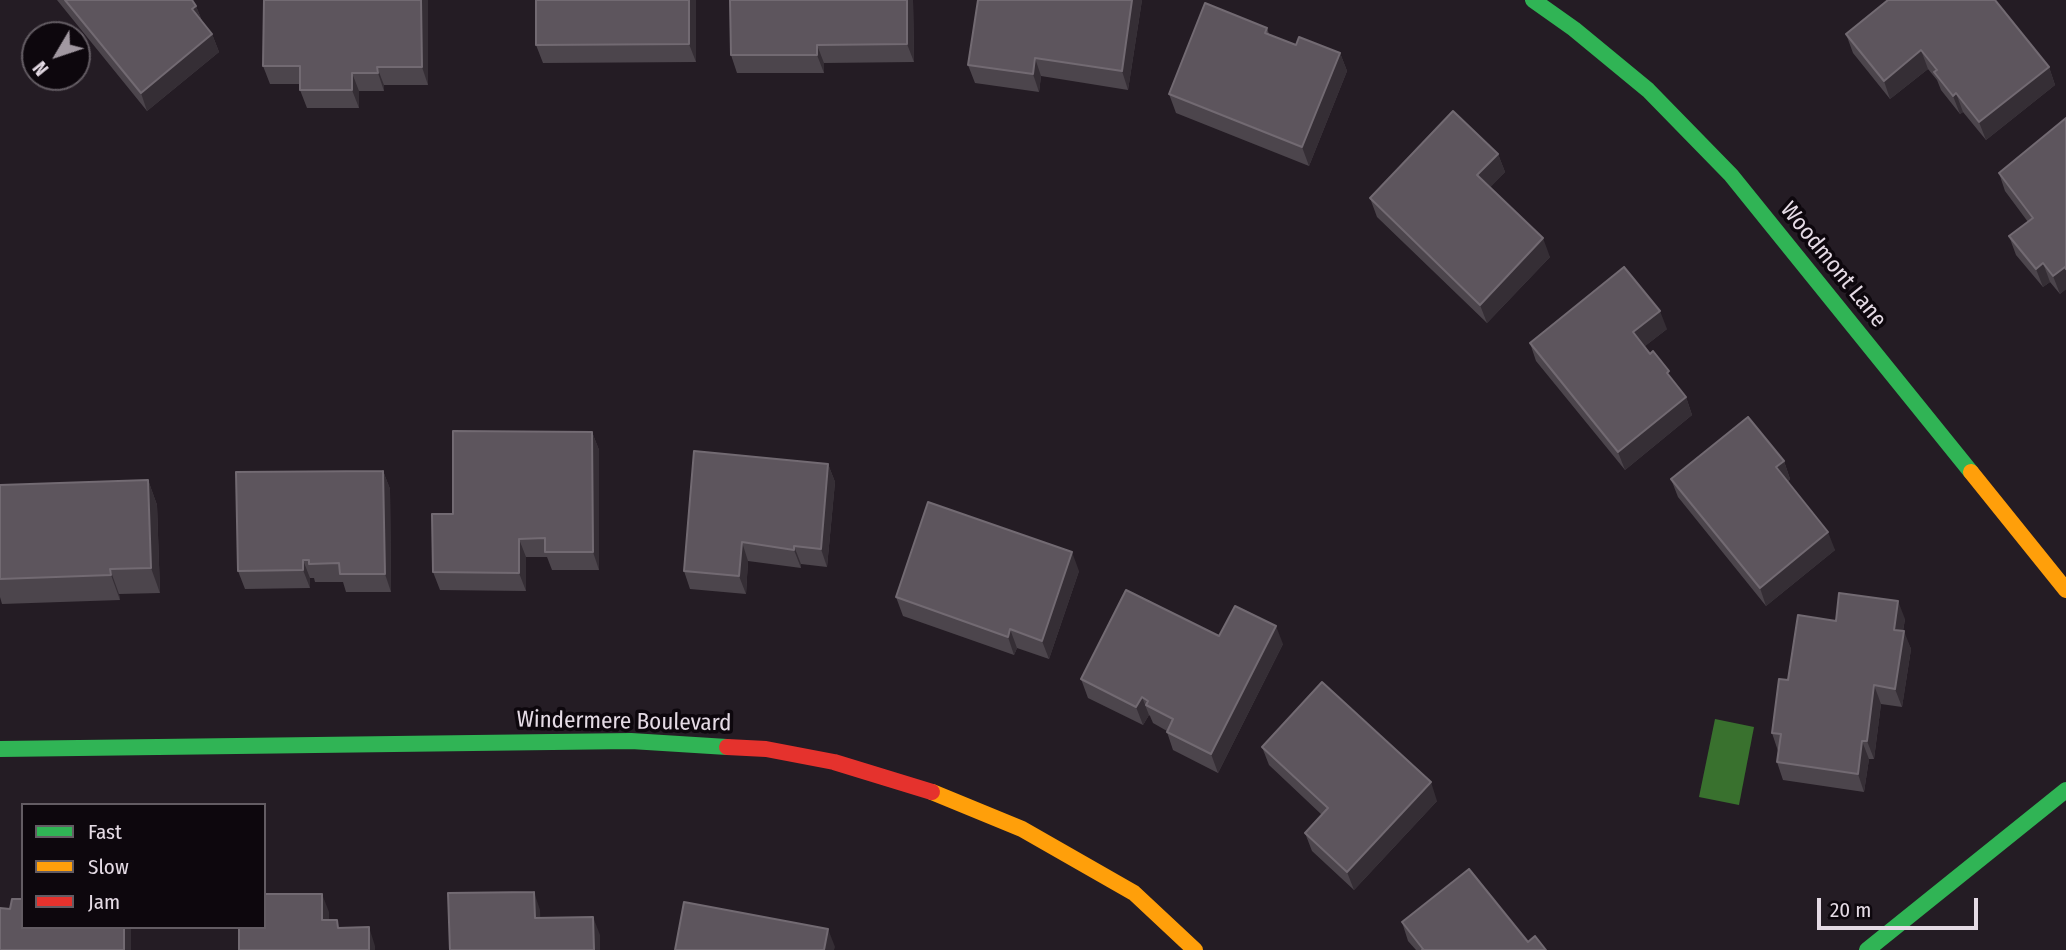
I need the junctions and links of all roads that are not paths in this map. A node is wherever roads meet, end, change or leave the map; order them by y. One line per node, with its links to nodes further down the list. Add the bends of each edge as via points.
1 (1533, 0): 2 (street, Woodmont Lane, via 1648,90 1726,170)
2 (2066, 590)
3 (0, 749): 5 (street, Windermere Boulevard, via 631,741 766,749 834,762 947,796 1022,829 1134,892)
4 (2066, 790): 6 (street)
5 (1195, 950)
6 (1867, 950)

